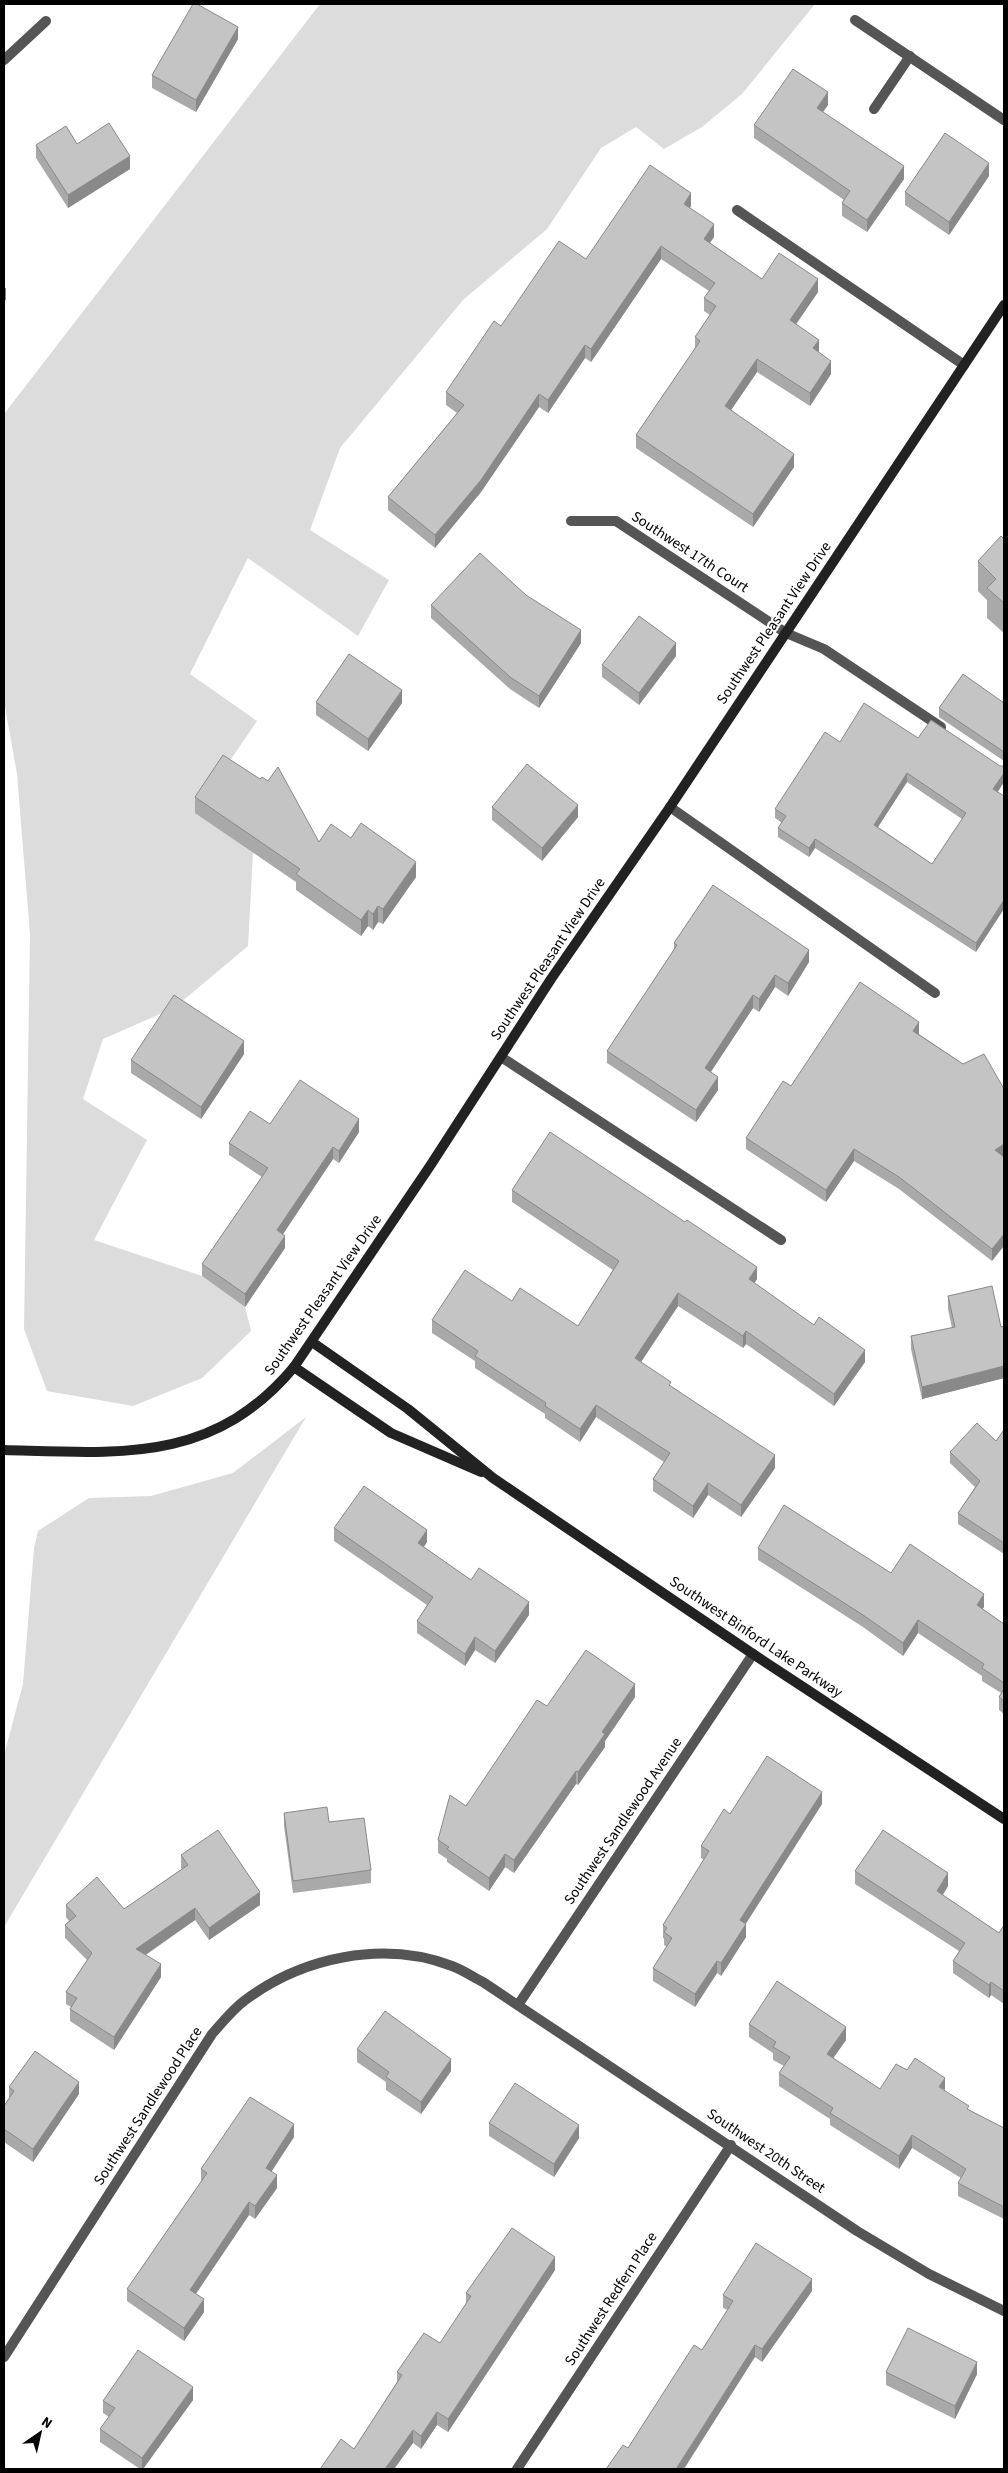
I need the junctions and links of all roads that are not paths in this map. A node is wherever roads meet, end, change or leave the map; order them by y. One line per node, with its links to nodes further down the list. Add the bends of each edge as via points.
1 (855, 20): 3 (street)
2 (46, 21): 4 (street)
3 (910, 56): 5 (street); 6 (street)
4 (4, 60)
5 (874, 109)
6 (1004, 120)
7 (737, 210): 9 (street)
8 (1004, 304): 9 (street, Southwest Pleasant View Drive)
9 (964, 365): 11 (street, Southwest Pleasant View Drive)
10 (571, 521): 11 (street, Southwest 17th Court, via 616,521)
11 (786, 633): 12 (street, Southwest 17th Court, via 824,649); 13 (street, Southwest Pleasant View Drive)
12 (947, 730)
13 (670, 807): 14 (street); 15 (street, Southwest Pleasant View Drive)
14 (935, 993)
15 (501, 1057): 16 (street); 17 (street, Southwest Pleasant View Drive)
16 (781, 1240)
17 (312, 1342): 18 (street, Southwest Pleasant View Drive); 20 (street, Southwest Binford Lake Parkway, via 408,1409)
18 (294, 1367): 19 (street, Southwest Pleasant View Drive, via 276,1390 254,1408 200,1438 139,1450); 20 (street, Southwest Binford Lake Parkway, via 391,1433)
19 (4, 1450)
20 (493, 1478): 21 (street, Southwest Binford Lake Parkway)
21 (753, 1654): 22 (street, Southwest Binford Lake Parkway); 23 (street, Southwest Sandlewood Avenue)
22 (1004, 1818)
23 (518, 2005): 24 (street, Southwest 20th Street); 26 (street, Southwest Sandlewood Place, via 452,1966 409,1956 365,1954 321,1961 279,1978 243,2002 212,2034)
24 (731, 2145): 25 (street, Southwest 20th Street, via 865,2235 930,2274); 27 (street, Southwest Redfern Place)
25 (1004, 2311)
26 (4, 2357)
27 (517, 2469)

